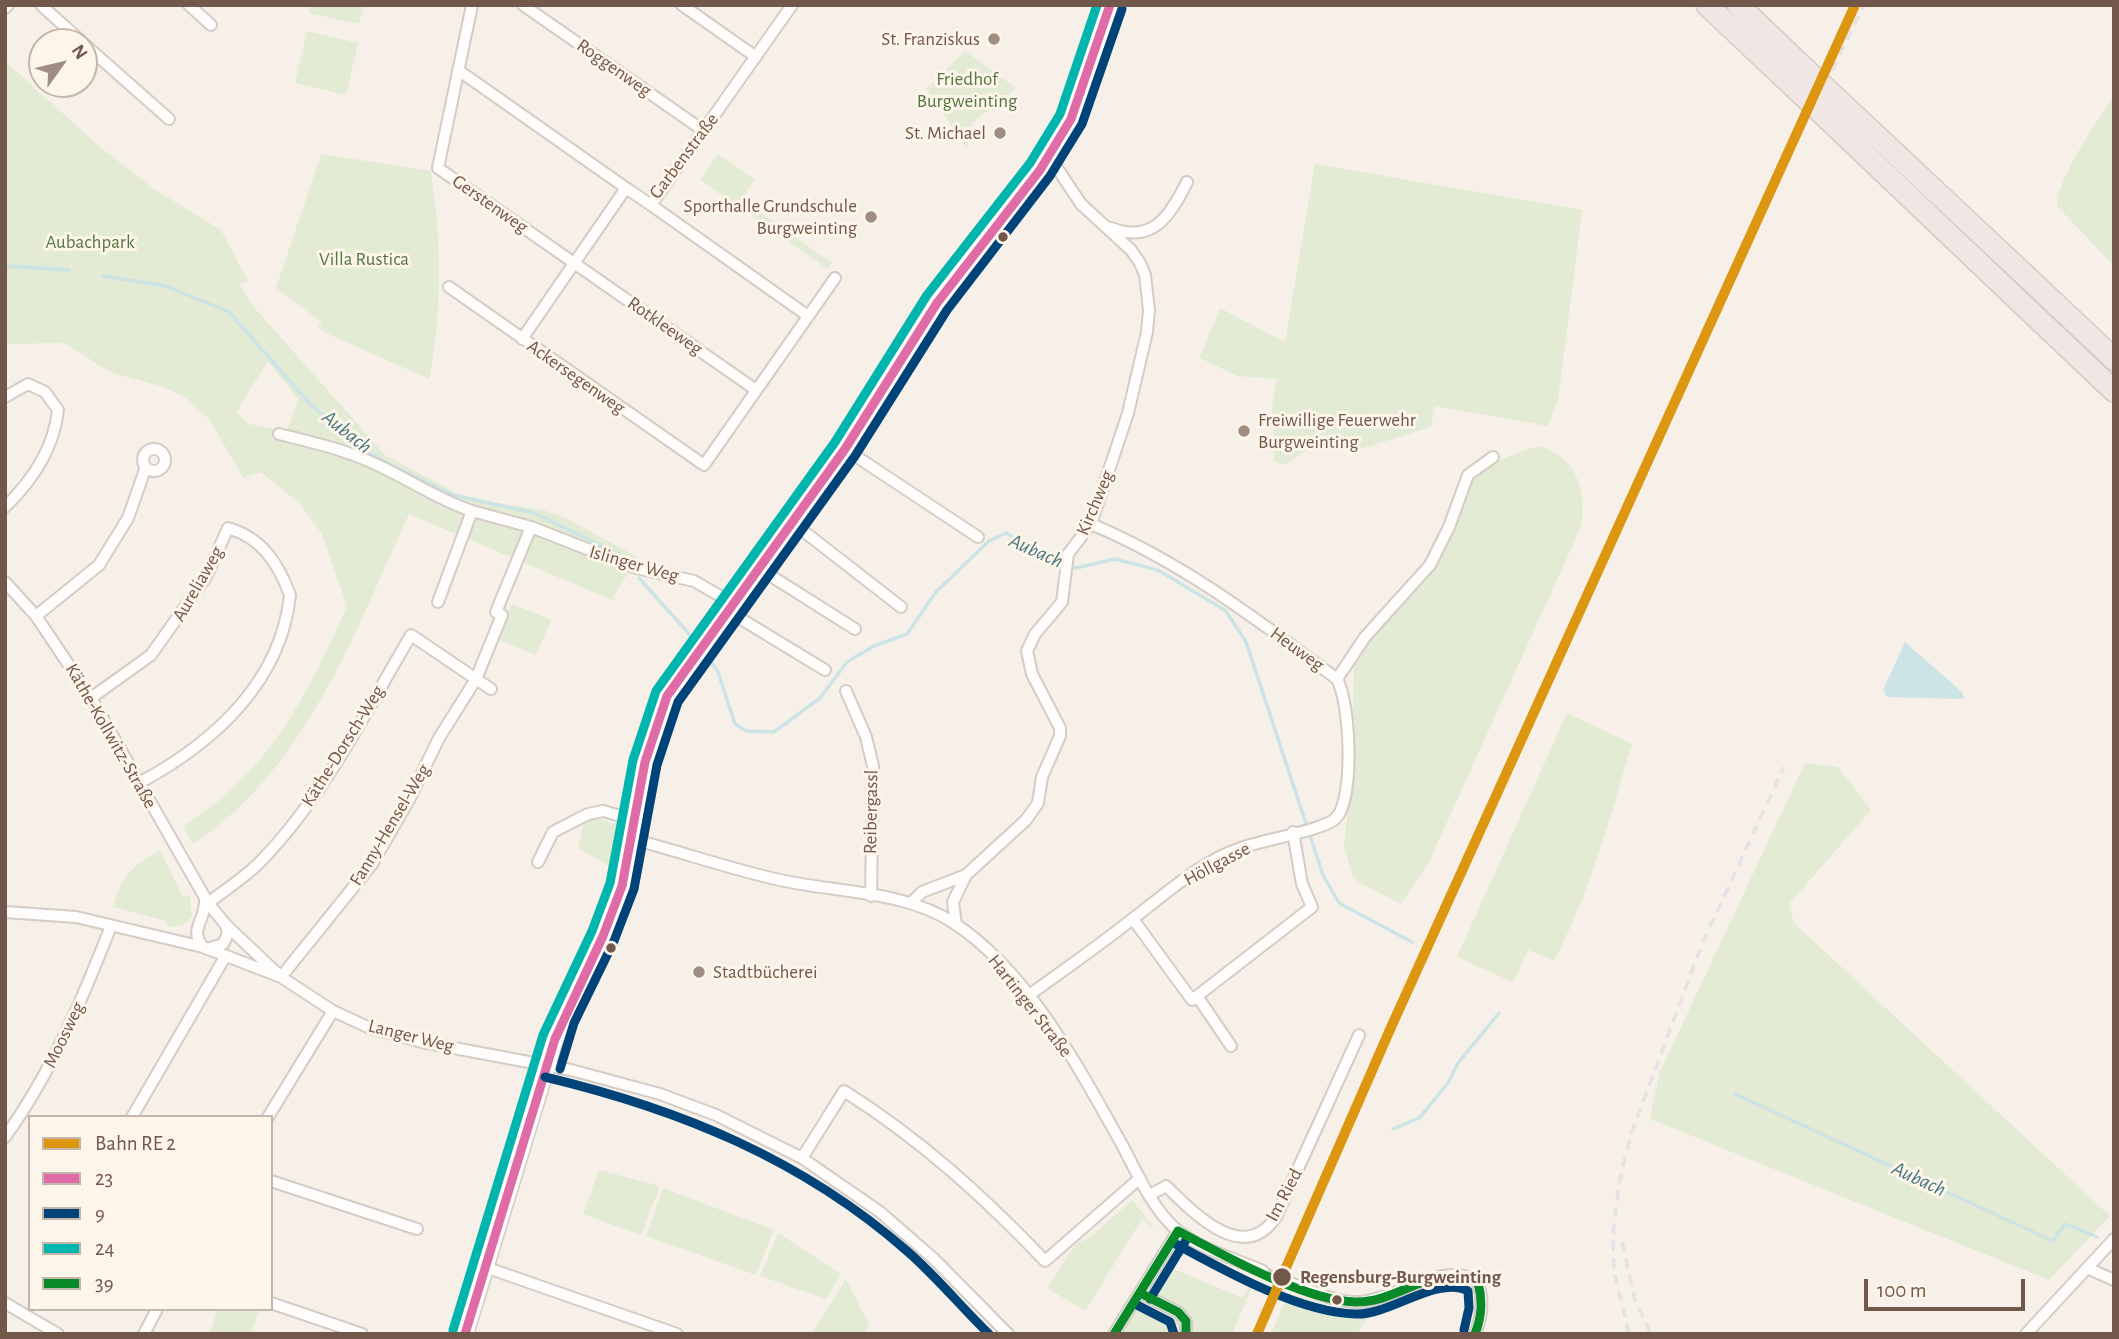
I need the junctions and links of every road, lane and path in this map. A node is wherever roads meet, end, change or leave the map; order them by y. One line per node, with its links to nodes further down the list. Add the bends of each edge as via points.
1 (41, 5): 11 (street)
2 (189, 5): 10 (street)
3 (472, 5): 14 (street, Gerstenweg)
4 (523, 5): 16 (street, Roggenweg)
5 (682, 5): 13 (street)
6 (792, 5): 13 (street, Garbenstraße)
7 (1110, 5): 17 (street, via 1071,119)
8 (1707, 5): 29 (highway, bridge)
9 (1738, 5): 27 (highway, bridge)
10 (211, 25)
11 (66, 28)
12 (98, 56): 15 (street)
13 (756, 57): 16 (street, Garbenstraße)
14 (458, 70): 19 (street); 22 (street, Gerstenweg, via 438,168)
15 (169, 119)
16 (704, 131): 20 (street, Garbenstraße)
17 (1049, 156): 21 (street, Kirchweg, via 1081,204); 32 (street, via 937,303)
18 (1186, 182): 21 (street, via 1172,211 1155,227 1124,233)
19 (626, 188): 20 (street, Garbenstraße); 22 (street, Garbenstraße)
20 (651, 205): 25 (street)
21 (1105, 226): 38 (street, Kirchweg, via 1140,263 1149,310 1128,413)
22 (575, 262): 26 (street, Garbenstraße); 28 (street, Rotkleeweg)
23 (835, 278): 25 (street)
24 (449, 287): 26 (street, Ackersegenweg)
25 (808, 316): 28 (street)
26 (522, 339): 28 (street, Ackersegenweg, via 705,465)
27 (2114, 359)
28 (756, 390)
29 (2114, 391)
30 (5, 397): 35 (street, via 28,384 46,392 58,410 43,458)
31 (279, 434): 36 (street, Islinger Weg, via 373,463)
32 (845, 449): 37 (street); 40 (street)
33 (1493, 457): 50 (street, Heuweg, via 1468,475 1450,527 1430,565 1365,637)
34 (146, 467): 46 (street, via 128,518 99,565)
35 (5, 507)
36 (472, 511): 39 (street, Islinger Weg); 43 (street)
37 (793, 523): 41 (street); 44 (street)
38 (1091, 524): 50 (street, Heuweg, via 1155,552 1217,590); 59 (street, Kirchweg, via 1068,554 1062,603 1035,634 1027,651 1032,674 1060,728 1038,803 1026,820)
39 (531, 527): 45 (street, Islinger Weg, via 636,568 694,581); 49 (street, via 496,612 502,615)
40 (978, 537)
41 (760, 569): 45 (street); 47 (street)
42 (5, 582): 46 (street, Käthe-Kollwitz-Straße)
43 (438, 602)
44 (901, 607)
45 (731, 608): 48 (street, Islinger Weg); 55 (street, via 679,675 659,713)
46 (36, 616): 53 (street, Käthe-Kollwitz-Straße)
47 (855, 629)
48 (825, 670)
49 (476, 679): 51 (street); 61 (street, Käthe-Dorsch-Weg, via 411,635 298,817 256,865); 73 (street, Fanny-Hensel-Weg, via 372,863)
50 (1338, 679): 56 (street, Höllgasse, via 1346,706 1348,778 1343,809 1330,822)
51 (491, 689)
52 (846, 691): 60 (street, Reibergassl, via 873,766)
53 (91, 698): 54 (street, Käthe-Kollwitz-Straße); 54 (street, Aureliaweg, via 127,675 159,646 206,577 228,528 265,549 290,595 266,668 222,727)
54 (139, 783): 61 (street, Käthe-Kollwitz-Straße)
55 (635, 820): 57 (street); 58 (street, via 603,811 588,814 553,832)
56 (1299, 832): 65 (street, Höllgasse, via 1238,848); 75 (street, via 1302,884 1312,907)
57 (632, 839): 60 (street, Hartinger Straße, via 758,875); 79 (street, via 622,886 563,1018)
58 (538, 862)
59 (966, 875): 62 (street, Kirchweg, via 922,892); 67 (street, Kirchweg, via 953,902)
60 (871, 896): 62 (street, Hartinger Straße)
61 (206, 900): 64 (street); 66 (street, Käthe-Kollwitz-Straße)
62 (912, 902): 67 (street, Hartinger Straße)
63 (5, 912): 68 (street, Langer Weg, via 76,917)
64 (202, 919): 66 (street, via 214,917); 69 (street)
65 (1133, 919): 74 (street, Höllgasse); 75 (street, via 1192,999)
66 (225, 924): 71 (street, via 228,934 223,944); 73 (street, Käthe-Kollwitz-Straße)
67 (956, 925): 74 (street, Hartinger Straße)
68 (111, 926): 70 (street, Langer Weg); 82 (street, Moosweg, via 70,1029 29,1104)
69 (195, 930): 70 (street); 71 (street)
70 (179, 943): 71 (street, Langer Weg)
71 (205, 948): 72 (street, Langer Weg)
72 (225, 957): 73 (street, Langer Weg); 80 (street)
73 (281, 978): 76 (street, Langer Weg)
74 (1028, 996): 84 (street, Hartinger Straße, via 1080,1072)
75 (1197, 996): 78 (street)
76 (334, 1011): 79 (street, Langer Weg, via 409,1039); 81 (street)
77 (1359, 1035): 86 (street, Im Ried, via 1276,1217 1264,1230 1247,1237 1227,1234 1205,1223 1166,1186)
78 (1231, 1046)
79 (548, 1065): 83 (street, Langer Weg, via 685,1102); 90 (street)
80 (133, 1115)
81 (269, 1115)
82 (5, 1137)
83 (802, 1158): 84 (street, via 844,1091 958,1174 1045,1261); 99 (street, Langer Weg, via 914,1240)
84 (1140, 1178): 86 (street, Hartinger Straße)
85 (273, 1182): 87 (street)
86 (1150, 1195): 88 (street, Hartinger Straße)
87 (417, 1229)
88 (1178, 1231): 92 (street, Hartinger Straße); 95 (street)
89 (2114, 1239): 91 (street)
90 (485, 1267): 103 (street); 104 (street)
91 (2087, 1268): 93 (street); 108 (street)
92 (1263, 1271)
93 (2114, 1280)
94 (1285, 1281): 107 (street, via 1357,1302 1463,1274 1478,1283 1482,1304)
95 (1140, 1293): 105 (street); 106 (street, via 1178,1312 1186,1321)
96 (5, 1303): 100 (street)
97 (273, 1304): 102 (street)
98 (156, 1311): 101 (street)
99 (1003, 1332)
100 (58, 1334)
101 (144, 1334)
102 (362, 1334)
103 (466, 1334)
104 (677, 1334)
105 (1114, 1334)
106 (1186, 1334)
107 (1475, 1334)
108 (2026, 1334)

